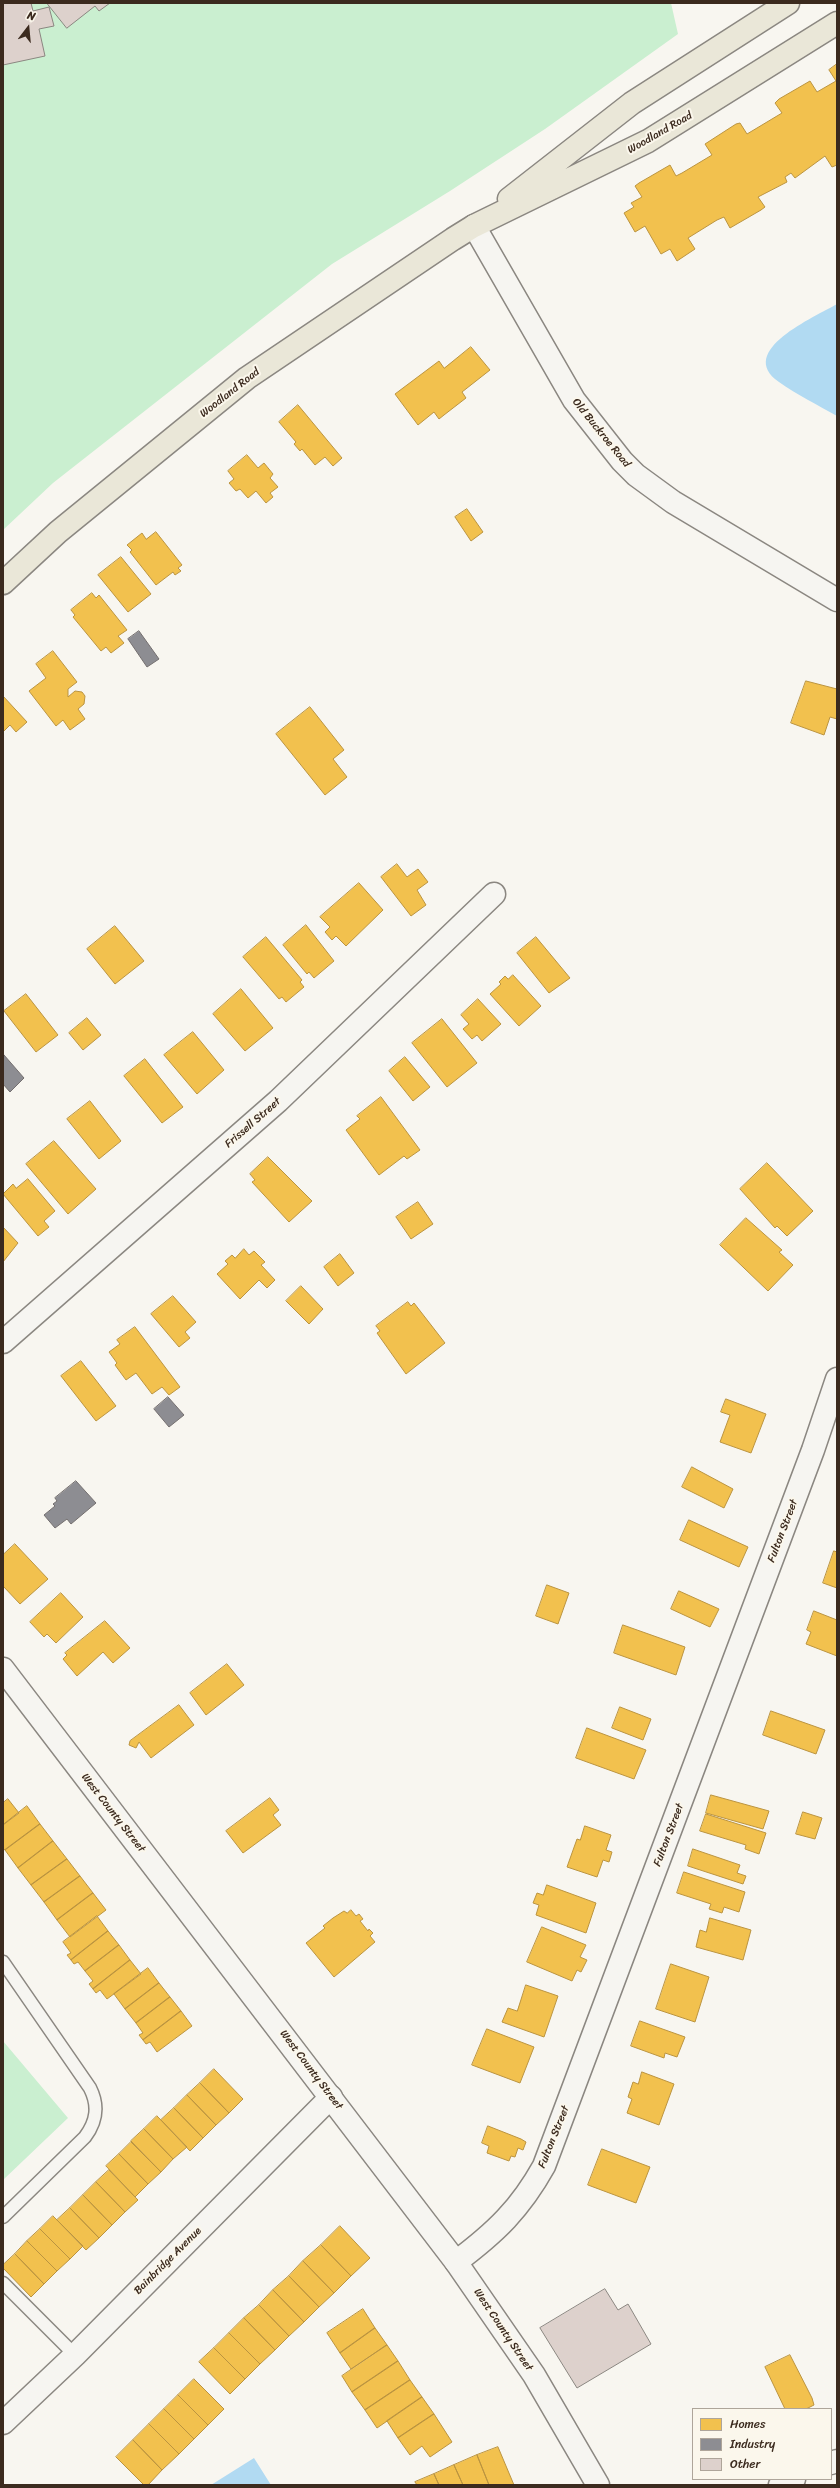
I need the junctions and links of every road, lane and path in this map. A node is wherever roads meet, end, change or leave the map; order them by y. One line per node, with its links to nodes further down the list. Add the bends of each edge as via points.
1 (788, 3): 3 (main road, Woodland Road, via 632,103)
2 (837, 23): 3 (main road, Woodland Road, via 648,141)
3 (474, 226): 4 (main road, Woodland Road, via 247,378 58,532); 5 (street, Old Buckroe Road, via 566,388 622,461 673,502)
4 (3, 583)
5 (837, 600)
6 (494, 894): 7 (street, Frissell Street, via 278,1102)
7 (3, 1342)
8 (837, 1379): 13 (street, Fulton Street, via 813,1450 546,2160 516,2210 478,2246)
9 (3, 1669): 11 (street, West County Street)
10 (3, 1962): 12 (lane, via 90,2088 96,2106 93,2124 85,2137)
11 (331, 2097): 13 (street, West County Street); 15 (street, Bainbridge Avenue)
12 (3, 2217)
13 (456, 2262): 18 (street, West County Street, via 534,2375)
14 (3, 2283): 15 (lane)
15 (75, 2355): 16 (street, Bainbridge Avenue)
16 (3, 2423)
17 (792, 2480): 19 (street)
18 (598, 2485)
19 (780, 2485)

